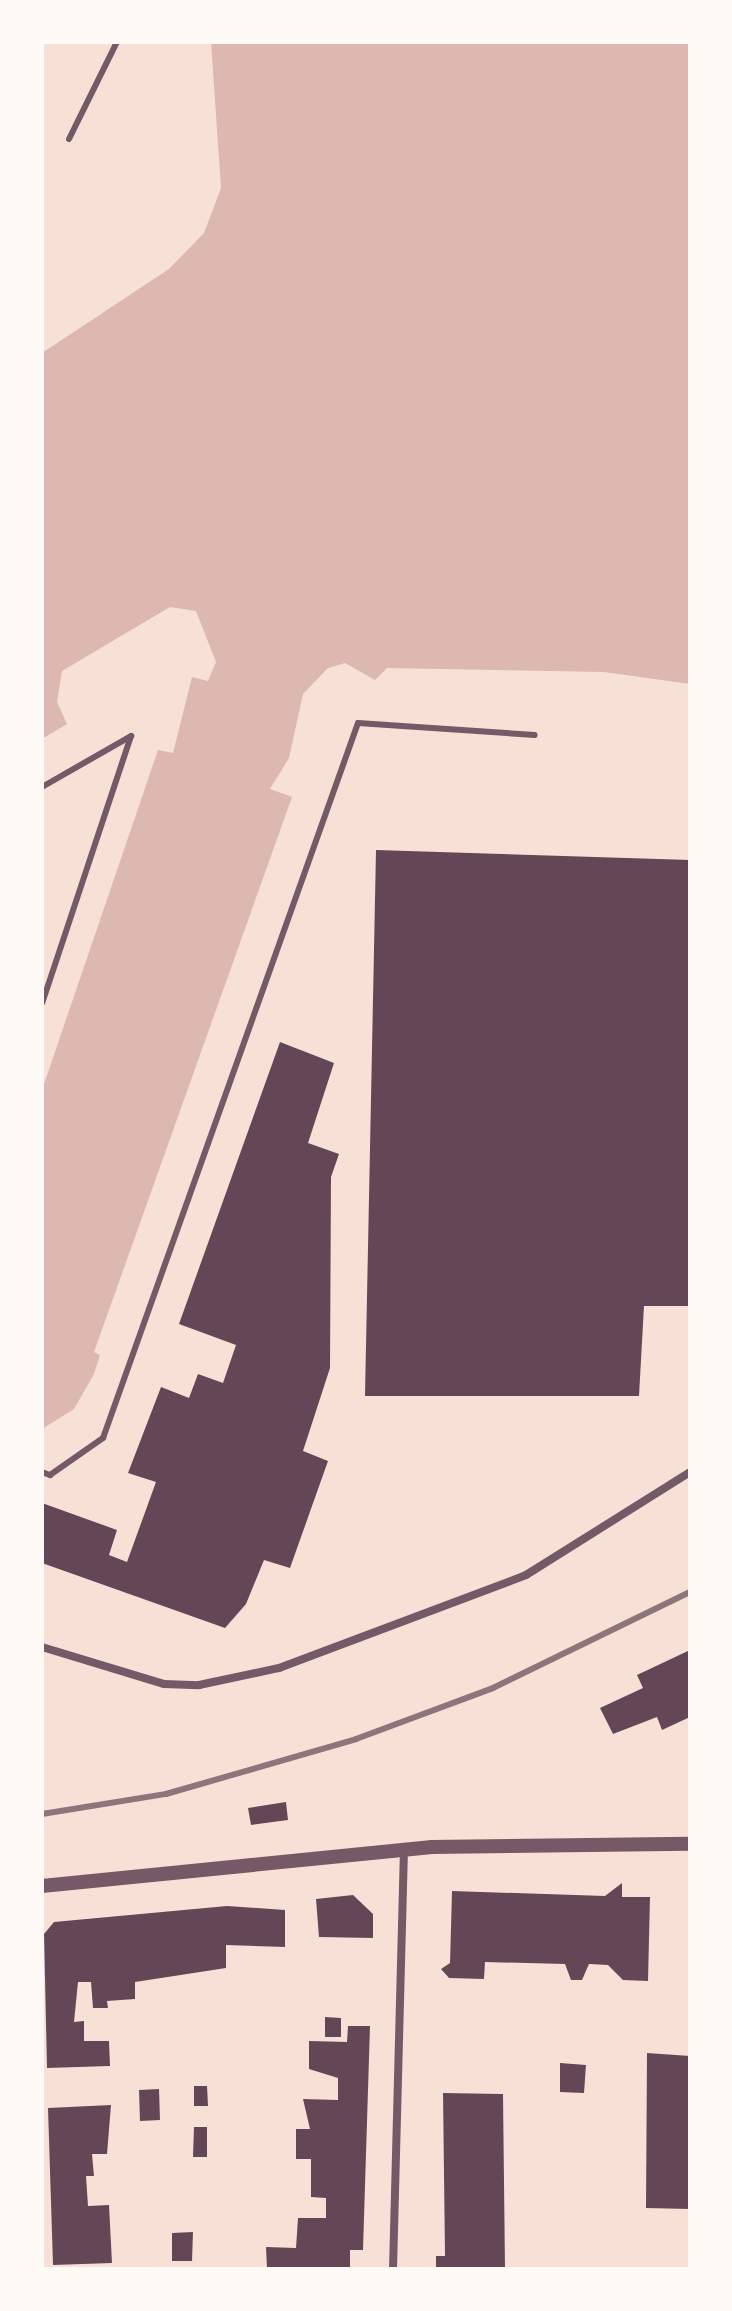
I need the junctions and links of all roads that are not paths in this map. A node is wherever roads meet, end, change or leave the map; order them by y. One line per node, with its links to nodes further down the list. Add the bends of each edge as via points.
1 (117, 42): 2 (lane)
2 (69, 139)
3 (535, 735): 6 (lane, via 358,723 103,1438 50,1475)
4 (42, 787): 5 (lane, via 131,736)
5 (42, 1003)
6 (42, 1472)
7 (690, 1472): 8 (street, via 526,1575 279,1668 199,1685 164,1684)
8 (42, 1647)
9 (690, 1844): 10 (street)
10 (404, 1849): 11 (street); 12 (street)
11 (42, 1886)
12 (393, 2269)

